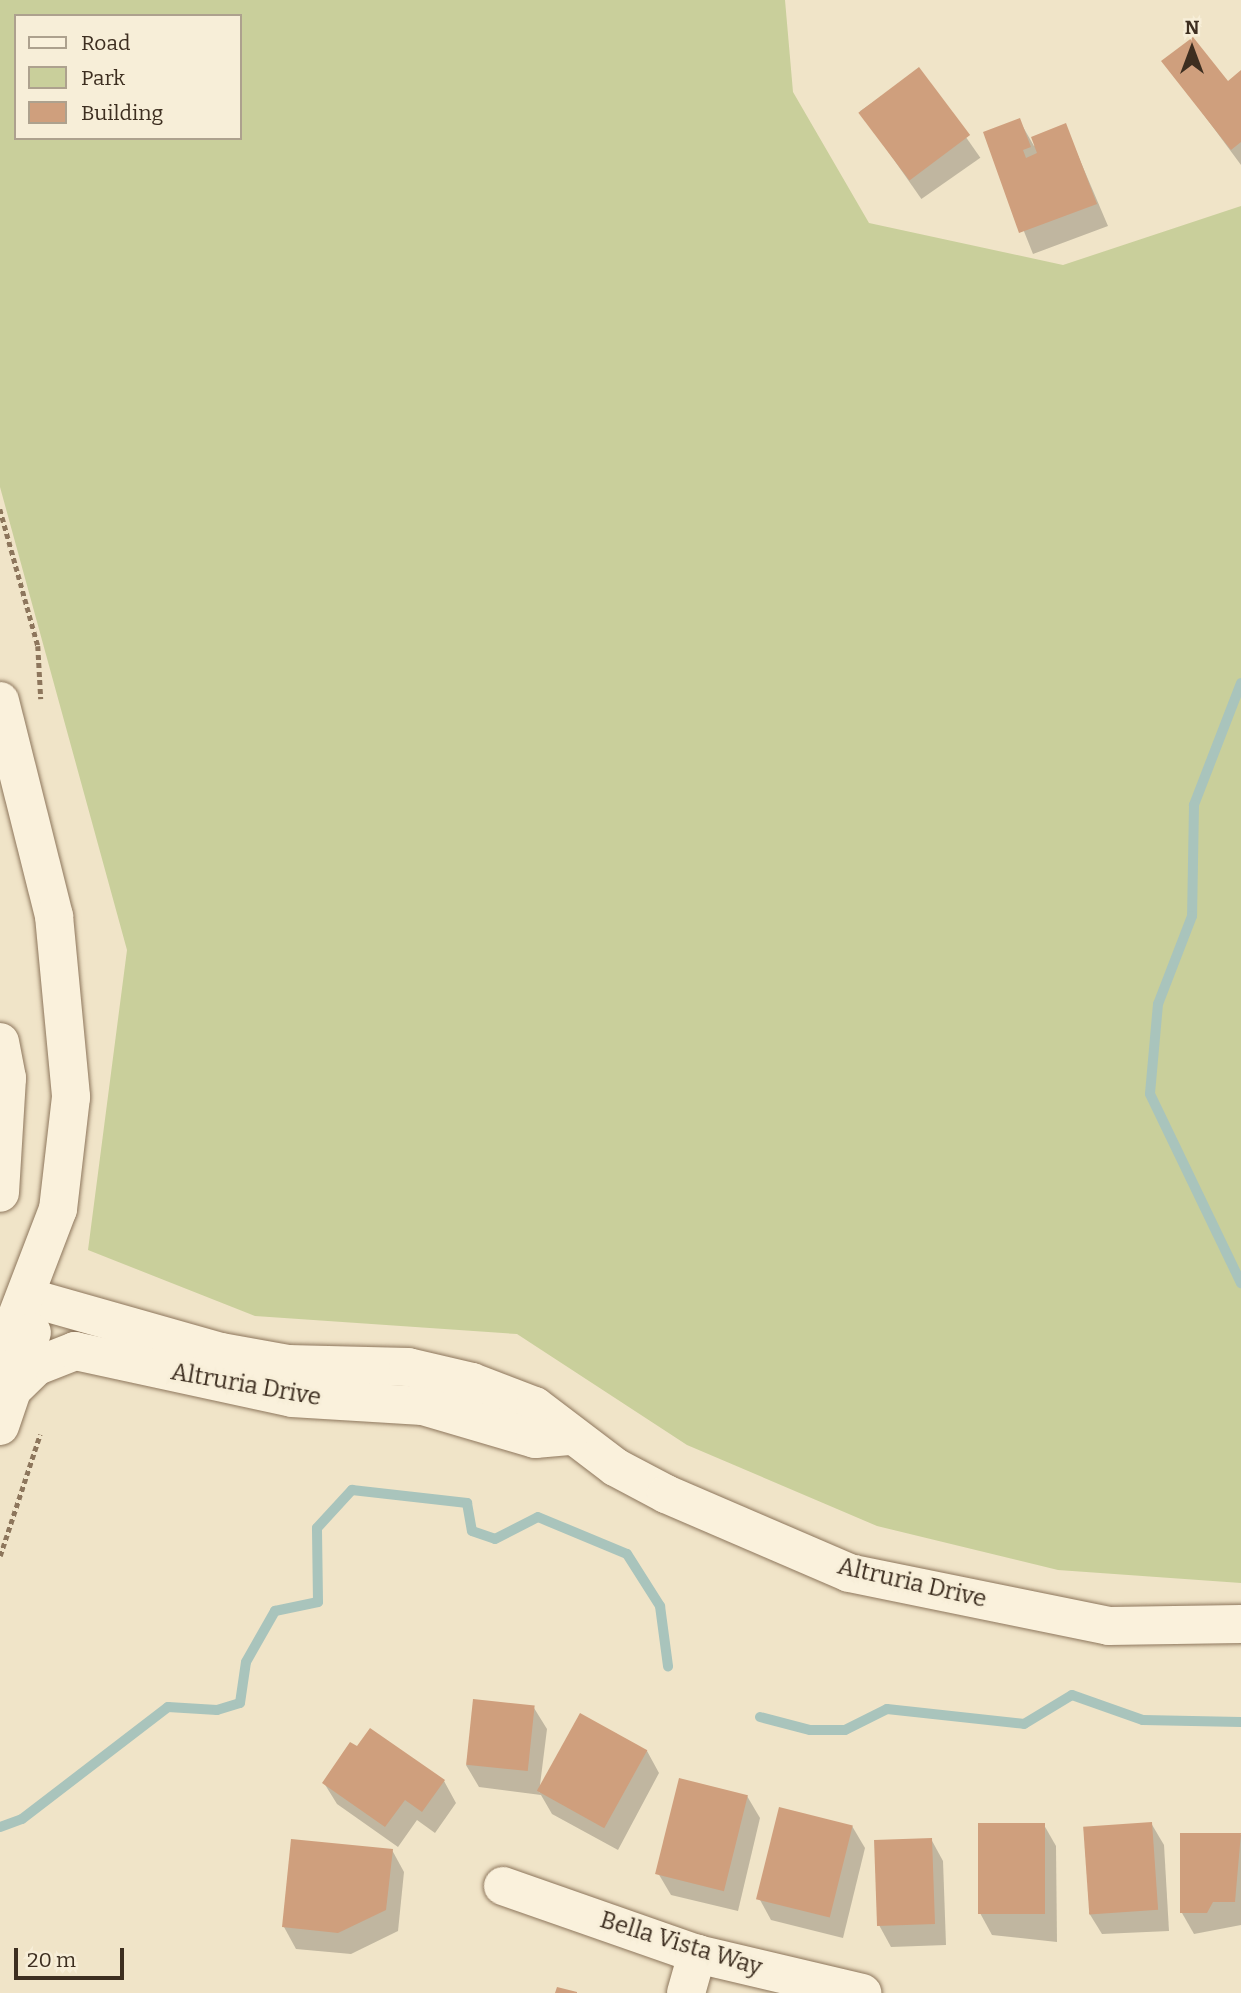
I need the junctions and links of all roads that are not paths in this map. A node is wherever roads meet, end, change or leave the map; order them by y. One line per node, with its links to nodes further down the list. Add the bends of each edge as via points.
1 (0, 701): 4 (street, via 58,947 71,1097)
2 (0, 1042): 3 (street, via 6,1077)
3 (0, 1193)
4 (58, 1209): 5 (street); 6 (street)
5 (41, 1301): 6 (street); 8 (street, Altruria Drive, via 221,1352 288,1364 408,1367 472,1382 535,1406)
6 (8, 1373): 7 (street); 8 (street, Altruria Drive, via 75,1351 292,1398 423,1406 535,1439)
7 (0, 1426)
8 (569, 1436): 9 (street, Altruria Drive, via 666,1494 849,1573 1109,1626)
9 (1241, 1624)
10 (503, 1886): 11 (street, Bella Vista Way)
11 (697, 1954): 12 (street); 13 (street, Bella Vista Way)
12 (686, 1993)
13 (862, 1993)

